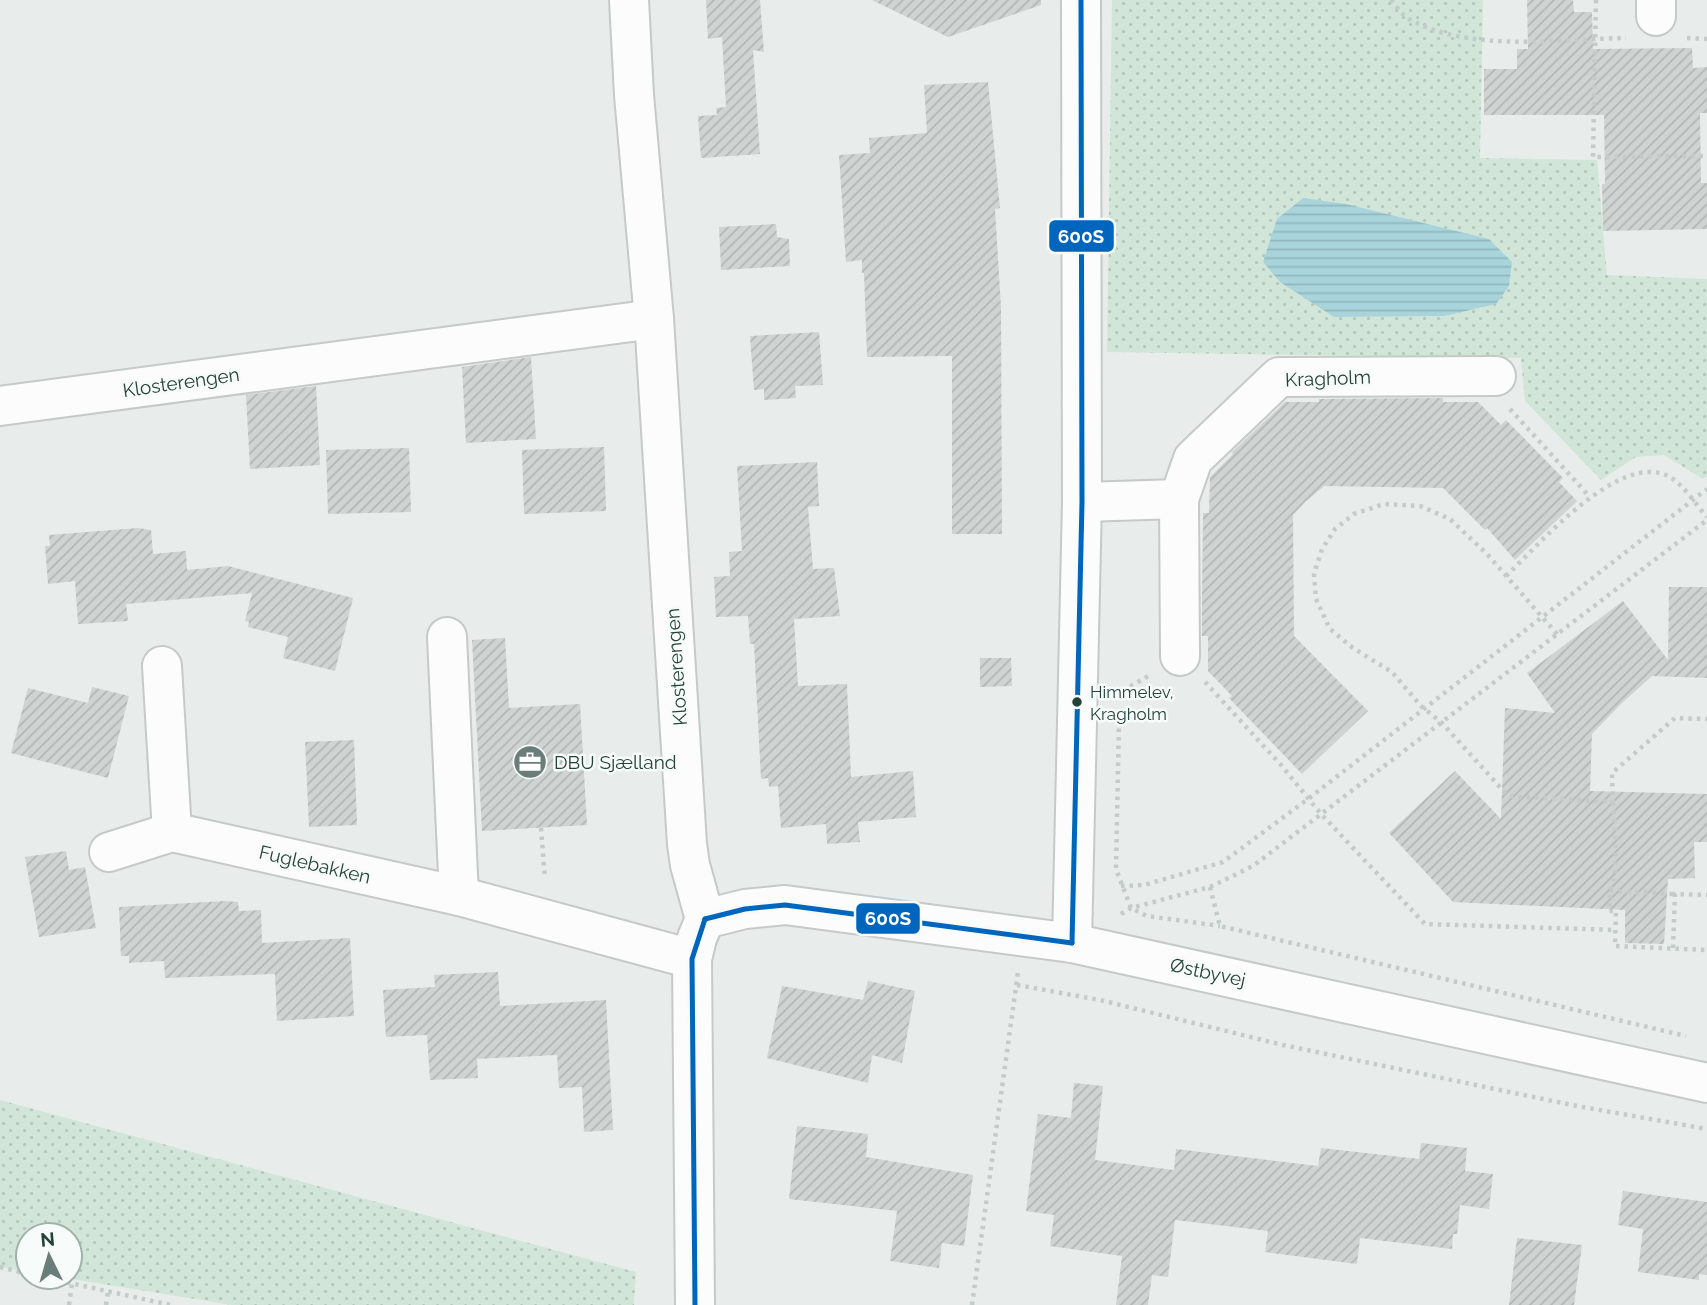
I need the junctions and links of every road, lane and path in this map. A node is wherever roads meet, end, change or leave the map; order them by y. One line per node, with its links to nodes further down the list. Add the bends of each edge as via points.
1 (629, 0): 9 (street, Klosterengen)
2 (1081, 0): 16 (street)
3 (1391, 0): 6 (path, via 1407,18 1450,36 1495,41)
4 (1597, 0): 6 (path)
5 (1657, 23): 6 (path); 7 (path)
6 (1596, 38): 8 (path, via 1593,157)
7 (1707, 38)
8 (1707, 156)
9 (654, 318): 11 (street, Klosterengen); 42 (street, Klosterengen, via 687,844)
10 (1488, 376): 13 (path); 14 (street, Kragholm, via 1279,377 1193,459)
11 (0, 406)
12 (1707, 489): 15 (path)
13 (1589, 496): 15 (path, via 1631,475 1654,473 1669,477); 18 (path)
14 (1179, 499): 16 (street); 22 (street, Kragholm)
15 (1692, 500): 17 (path); 19 (path)
16 (1082, 502): 47 (street)
17 (1706, 521): 20 (path)
18 (1506, 576): 19 (path); 25 (path, via 1450,519 1420,506 1384,504 1354,514 1335,529 1322,549 1314,574 1316,599 1330,629 1392,672)
19 (1543, 618): 20 (path); 25 (path)
20 (1556, 634): 28 (path)
21 (447, 637): 40 (street)
22 (1180, 656): 24 (path, via 1119,693); 29 (path)
23 (162, 666): 33 (street)
24 (1119, 705)
25 (1423, 708): 28 (path); 29 (path)
26 (1119, 718): 35 (path, via 1116,869)
27 (1707, 719): 30 (path, via 1675,718 1612,773)
28 (1442, 723): 30 (path, via 1508,796); 31 (path)
29 (1308, 799): 31 (path); 35 (path, via 1223,862 1144,885)
30 (1613, 802): 37 (path, via 1615,876)
31 (1321, 814): 36 (path, via 1253,866); 45 (path, via 1425,924)
32 (541, 828): 43 (path)
33 (172, 832): 34 (street, Fuglebakken); 40 (street, Fuglebakken)
34 (108, 852)
35 (1121, 887): 41 (path)
36 (1210, 887): 41 (path); 44 (path)
37 (1610, 891): 38 (path); 45 (path, via 1609,911 1616,911)
38 (1675, 894): 39 (path); 48 (path)
39 (1707, 894)
40 (459, 896): 43 (street, Fuglebakken)
41 (1131, 908): 44 (path, via 1147,916); 47 (path)
42 (705, 919): 46 (street, Østbyvej, via 785,905); 50 (street)
43 (547, 920): 50 (street, Fuglebakken)
44 (1220, 926): 52 (path)
45 (1615, 930): 48 (path, via 1615,946)
46 (1023, 937): 47 (street, Østbyvej); 51 (path)
47 (1072, 943): 53 (street, Østbyvej)
48 (1673, 948): 49 (path)
49 (1707, 950)
50 (692, 959): 59 (street)
51 (1017, 985): 54 (path, via 1100,1000 1283,1045); 60 (path)
52 (1693, 1038)
53 (1707, 1083)
54 (1707, 1129)
55 (84, 1287): 56 (path)
56 (108, 1292): 57 (path); 58 (path)
57 (106, 1305)
58 (171, 1305)
59 (695, 1305)
60 (972, 1305)

